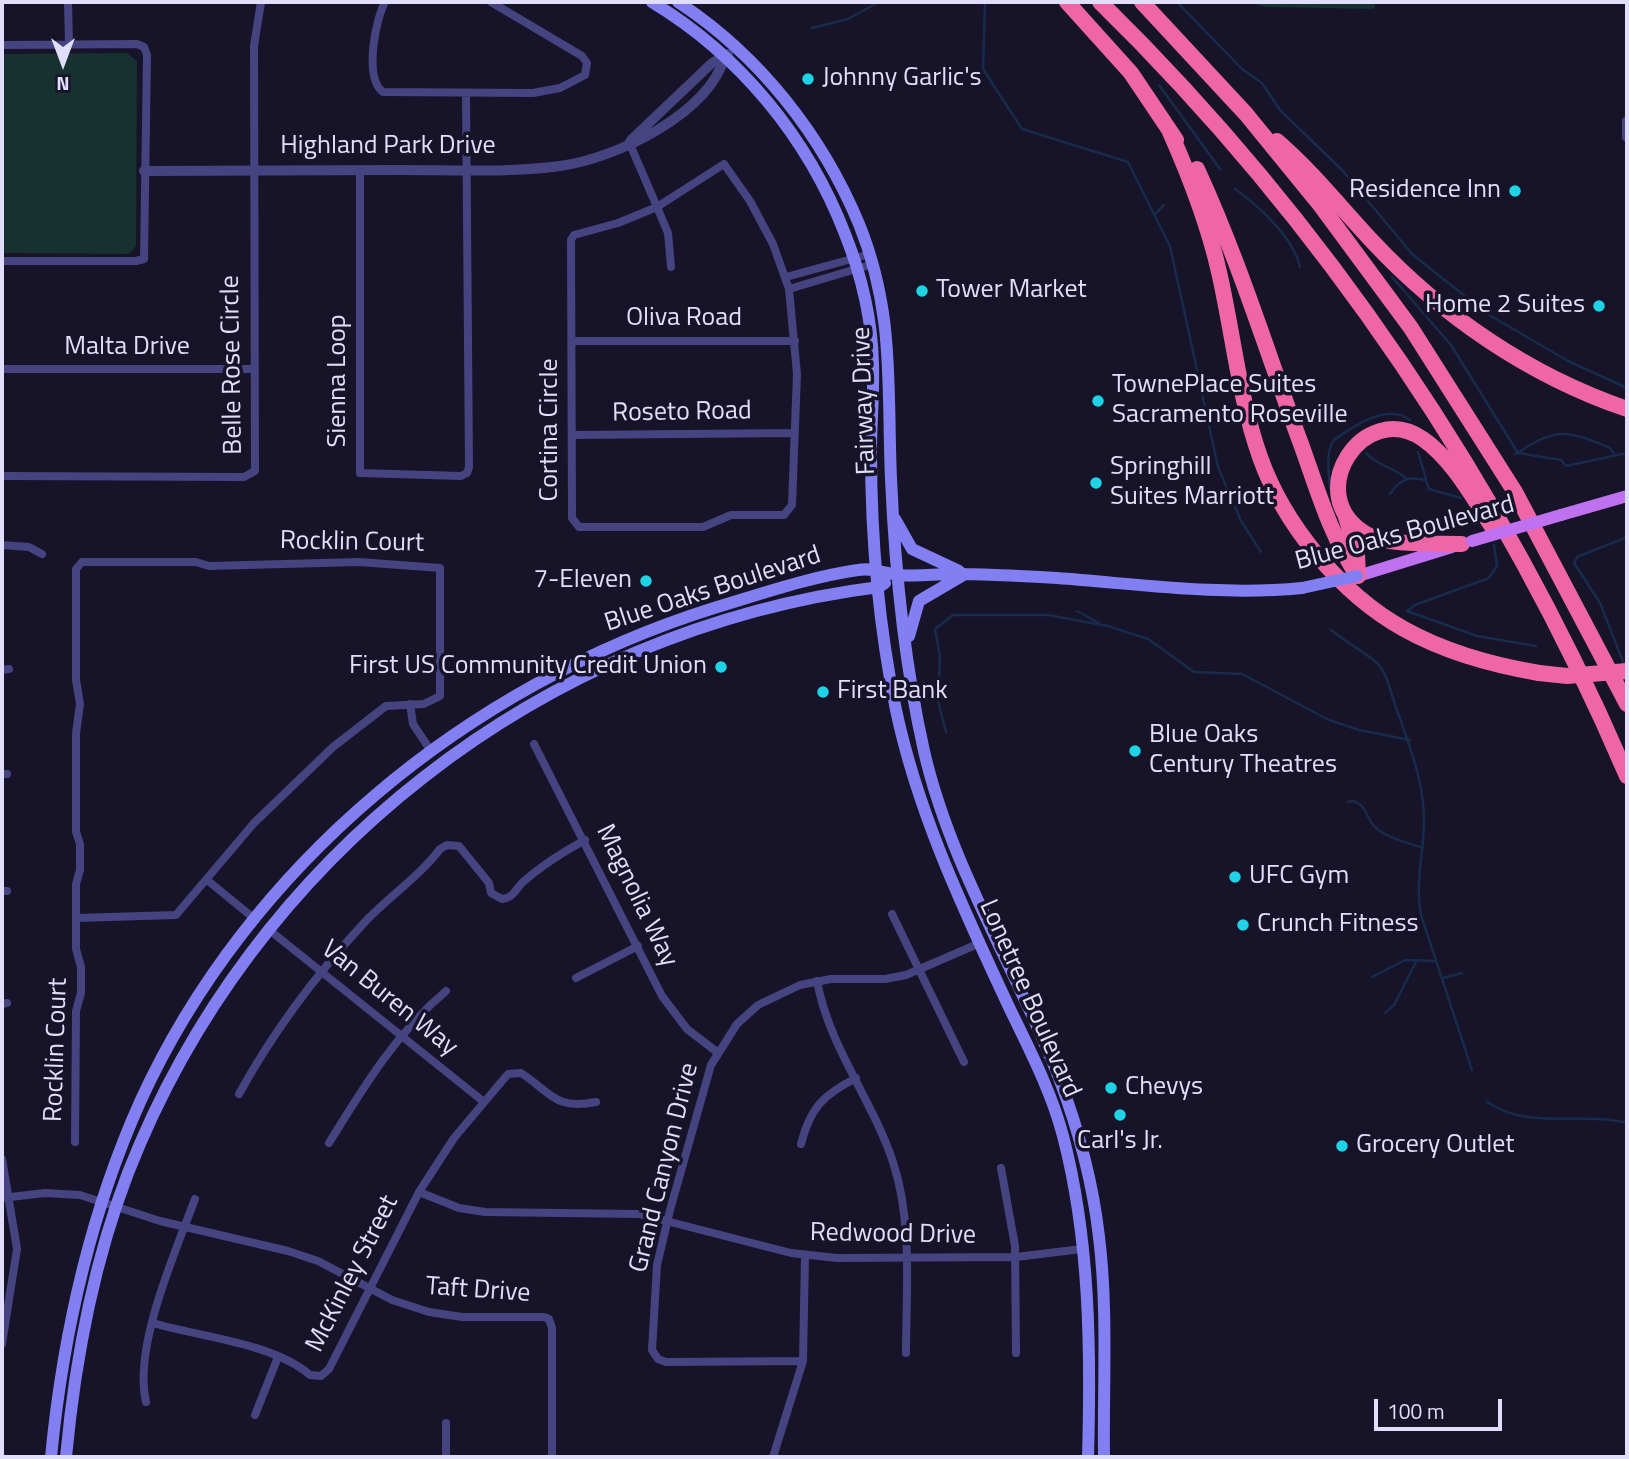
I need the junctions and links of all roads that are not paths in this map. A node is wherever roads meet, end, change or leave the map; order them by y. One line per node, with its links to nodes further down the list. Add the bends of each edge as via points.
1 (68, 2): 11 (street)
2 (261, 2): 19 (street, Belle Rose Circle, via 254,46)
3 (385, 2): 13 (street, via 374,41 374,80 379,88 389,93)
4 (491, 2): 13 (street, via 582,56 587,69 579,79 552,90)
5 (652, 2): 12 (main road, Fairway Drive)
6 (678, 2): 12 (main road, Fairway Drive)
7 (1067, 2): 16 (highway, via 1131,73)
8 (1100, 2): 49 (highway, via 1247,159 1340,278 1452,442)
9 (1142, 2): 14 (highway)
10 (2, 45): 11 (street)
11 (69, 45): 22 (street, via 144,47)
12 (730, 51): 18 (street, Highland Park Drive, via 721,72 683,112 653,134); 24 (main road, Fairway Drive, via 788,103 821,151 844,191); 26 (main road, Fairway Drive, via 814,166)
13 (466, 93): 21 (street)
14 (1246, 114): 34 (highway, via 1301,162 1390,260 1449,312 1524,362); 52 (highway, via 1364,263 1435,365 1515,492)
15 (1627, 121): 17 (street)
16 (1170, 132): 47 (highway, via 1196,167 1216,212 1318,492 1345,558); 51 (highway, bridge, via 1210,238 1256,447 1271,486 1299,531 1357,594 1403,628 1465,656 1567,676)
17 (1627, 137)
18 (629, 142): 21 (street, Highland Park Drive, via 561,166); 23 (street)
19 (253, 170): 20 (street, Highland Park Drive); 22 (street, Highland Park Drive); 33 (street, Belle Rose Circle)
20 (360, 170): 21 (street, Highland Park Drive); 21 (street, Sienna Loop, via 360,473 461,476 469,467)
21 (468, 170)
22 (144, 171): 25 (street, via 144,259)
23 (657, 207): 27 (street, via 668,233); 28 (street, Cortina Circle, via 724,164 750,201); 30 (street, Cortina Circle, via 573,235)
24 (872, 259): 26 (street); 40 (main road, Fairway Drive, via 890,354)
25 (2, 261)
26 (855, 263): 28 (street); 29 (street); 44 (main road, Fairway Drive, via 873,359 871,452)
27 (671, 267)
28 (786, 277): 29 (street, Cortina Circle)
29 (789, 289): 31 (street, Cortina Circle)
30 (572, 341): 31 (street, Oliva Road); 36 (street, Cortina Circle)
31 (795, 341): 35 (street, Cortina Circle)
32 (2, 369): 33 (street, Malta Drive)
33 (253, 369): 37 (street, Belle Rose Circle, via 255,467 248,477)
34 (1627, 409)
35 (793, 433): 36 (street, Roseto Road); 36 (street, Cortina Circle, via 792,506 784,514 731,515 703,527 579,527 572,518)
36 (572, 435)
37 (2, 476)
38 (1627, 496): 41 (main road, Blue Oaks Boulevard, bridge)
39 (1343, 509): 41 (highway, via 1351,522 1382,540); 47 (highway, via 1357,554); 49 (highway, via 1338,484 1347,454 1373,434 1408,432 1422,439 1460,480)
40 (893, 515): 45 (main road, via 912,549); 46 (main road, Fairway Drive)
41 (1467, 543): 47 (main road, Blue Oaks Boulevard)
42 (2, 545): 43 (street, via 30,547)
43 (43, 554)
44 (877, 568): 46 (main road, Blue Oaks Boulevard); 48 (main road, Lonetree Boulevard); 55 (main road, Blue Oaks Boulevard, via 801,582 635,636 538,682)
45 (966, 574): 46 (main road, Blue Oaks Boulevard); 47 (main road, Blue Oaks Boulevard, bridge, via 1215,592 1302,587); 50 (main road, via 918,603)
46 (898, 576): 48 (main road, Blue Oaks Boulevard); 50 (main road, Lonetree Boulevard)
47 (1358, 576)
48 (879, 587): 62 (main road, Blue Oaks Boulevard, via 794,603 695,630 620,659 545,696 464,745 383,809 320,868); 64 (main road, Lonetree Boulevard, via 904,741 942,859)
49 (1545, 605): 56 (highway)
50 (906, 651): 63 (main road, Lonetree Boulevard, via 933,784 963,871)
51 (1627, 671)
52 (1626, 701)
53 (410, 704): 55 (street, via 413,724); 58 (street, Rocklin Court, via 386,706 333,747 254,823); 60 (street, Rocklin Court, via 429,703 442,692 440,568 359,562 209,566 196,562 82,562 76,569 80,870)
54 (534, 744): 57 (street, Magnolia Way)
55 (431, 751): 61 (main road, Blue Oaks Boulevard, via 341,826)
56 (1627, 776)
57 (585, 840): 65 (street, Magnolia Way); 66 (street, via 502,899 491,893 489,883 463,850 447,845 376,911)
58 (207, 880): 60 (street, Rocklin Court, via 182,911 170,918); 61 (street)
59 (892, 914): 67 (street)
60 (76, 918): 78 (street, Rocklin Court, via 81,993 76,1011)
61 (256, 920): 62 (main road); 86 (main road, Blue Oaks Boulevard, via 204,990 159,1065)
62 (267, 929): 66 (street, Van Buren Way); 87 (main road, Blue Oaks Boulevard, via 217,998 175,1072)
63 (993, 936): 64 (main road); 90 (main road, Lonetree Boulevard, via 1069,1107)
64 (980, 943): 67 (street, Grand Canyon Drive); 91 (main road, Lonetree Boulevard, via 1030,1048 1063,1135)
65 (638, 947): 68 (street); 72 (street, Magnolia Way, via 677,1018)
66 (322, 971): 71 (street, Van Buren Way); 75 (street, via 279,1027)
67 (919, 971): 69 (street, Grand Canyon Drive, via 885,979); 73 (street)
68 (576, 978)
69 (817, 981): 72 (street, Grand Canyon Drive, via 785,990 758,1005); 74 (street, via 829,1030)
70 (446, 991): 71 (street)
71 (402, 1035): 76 (street, Van Buren Way); 79 (street)
72 (717, 1052): 88 (street, Grand Canyon Drive)
73 (964, 1062)
74 (856, 1078): 80 (street, via 817,1106 807,1119); 94 (street, via 876,1117 899,1184)
75 (239, 1094)
76 (484, 1102): 77 (street, McKinley Street, via 508,1074 517,1072 560,1102); 83 (street, McKinley Street)
77 (596, 1102)
78 (75, 1142)
79 (329, 1143)
80 (801, 1144)
81 (2, 1159): 84 (street)
82 (1000, 1168): 93 (street)
83 (419, 1192): 88 (street, Redwood Drive, via 485,1213 632,1213); 95 (street, McKinley Street)
84 (6, 1197): 86 (street, Taft Drive, via 57,1193); 97 (street, via 17,1249)
85 (195, 1199): 89 (street)
86 (102, 1202): 87 (street, Taft Drive); 105 (main road, Blue Oaks Boulevard, via 71,1312)
87 (116, 1207): 89 (street, Taft Drive); 106 (main road, Blue Oaks Boulevard, via 86,1315)
88 (668, 1219): 92 (street, Redwood Drive); 101 (street, Grand Canyon Drive, via 656,1280 652,1347 656,1357 667,1362)
89 (184, 1227): 95 (street, Taft Drive, via 303,1255); 96 (street)
90 (1100, 1247): 91 (main road); 111 (main road, Lonetree Boulevard)
91 (1082, 1249): 93 (street, Redwood Drive); 110 (main road, Lonetree Boulevard)
92 (806, 1256): 94 (street, Redwood Drive); 101 (street)
93 (1016, 1257): 94 (street, Redwood Drive); 99 (street)
94 (906, 1258): 98 (street)
95 (369, 1288): 100 (street, McKinley Street, via 326,1373 310,1375); 108 (street, Taft Drive, via 405,1306 440,1315 539,1315 549,1319)
96 (153, 1324): 100 (street, McKinley Street); 102 (street, via 141,1376)
97 (2, 1344)
98 (906, 1353)
99 (1016, 1353)
100 (278, 1357): 103 (street)
101 (803, 1361): 109 (street)
102 (146, 1402)
103 (255, 1415)
104 (446, 1423): 107 (street)
105 (51, 1457)
106 (66, 1457)
107 (446, 1457)
108 (552, 1457)
109 (773, 1457)
110 (1088, 1457)
111 (1104, 1457)

